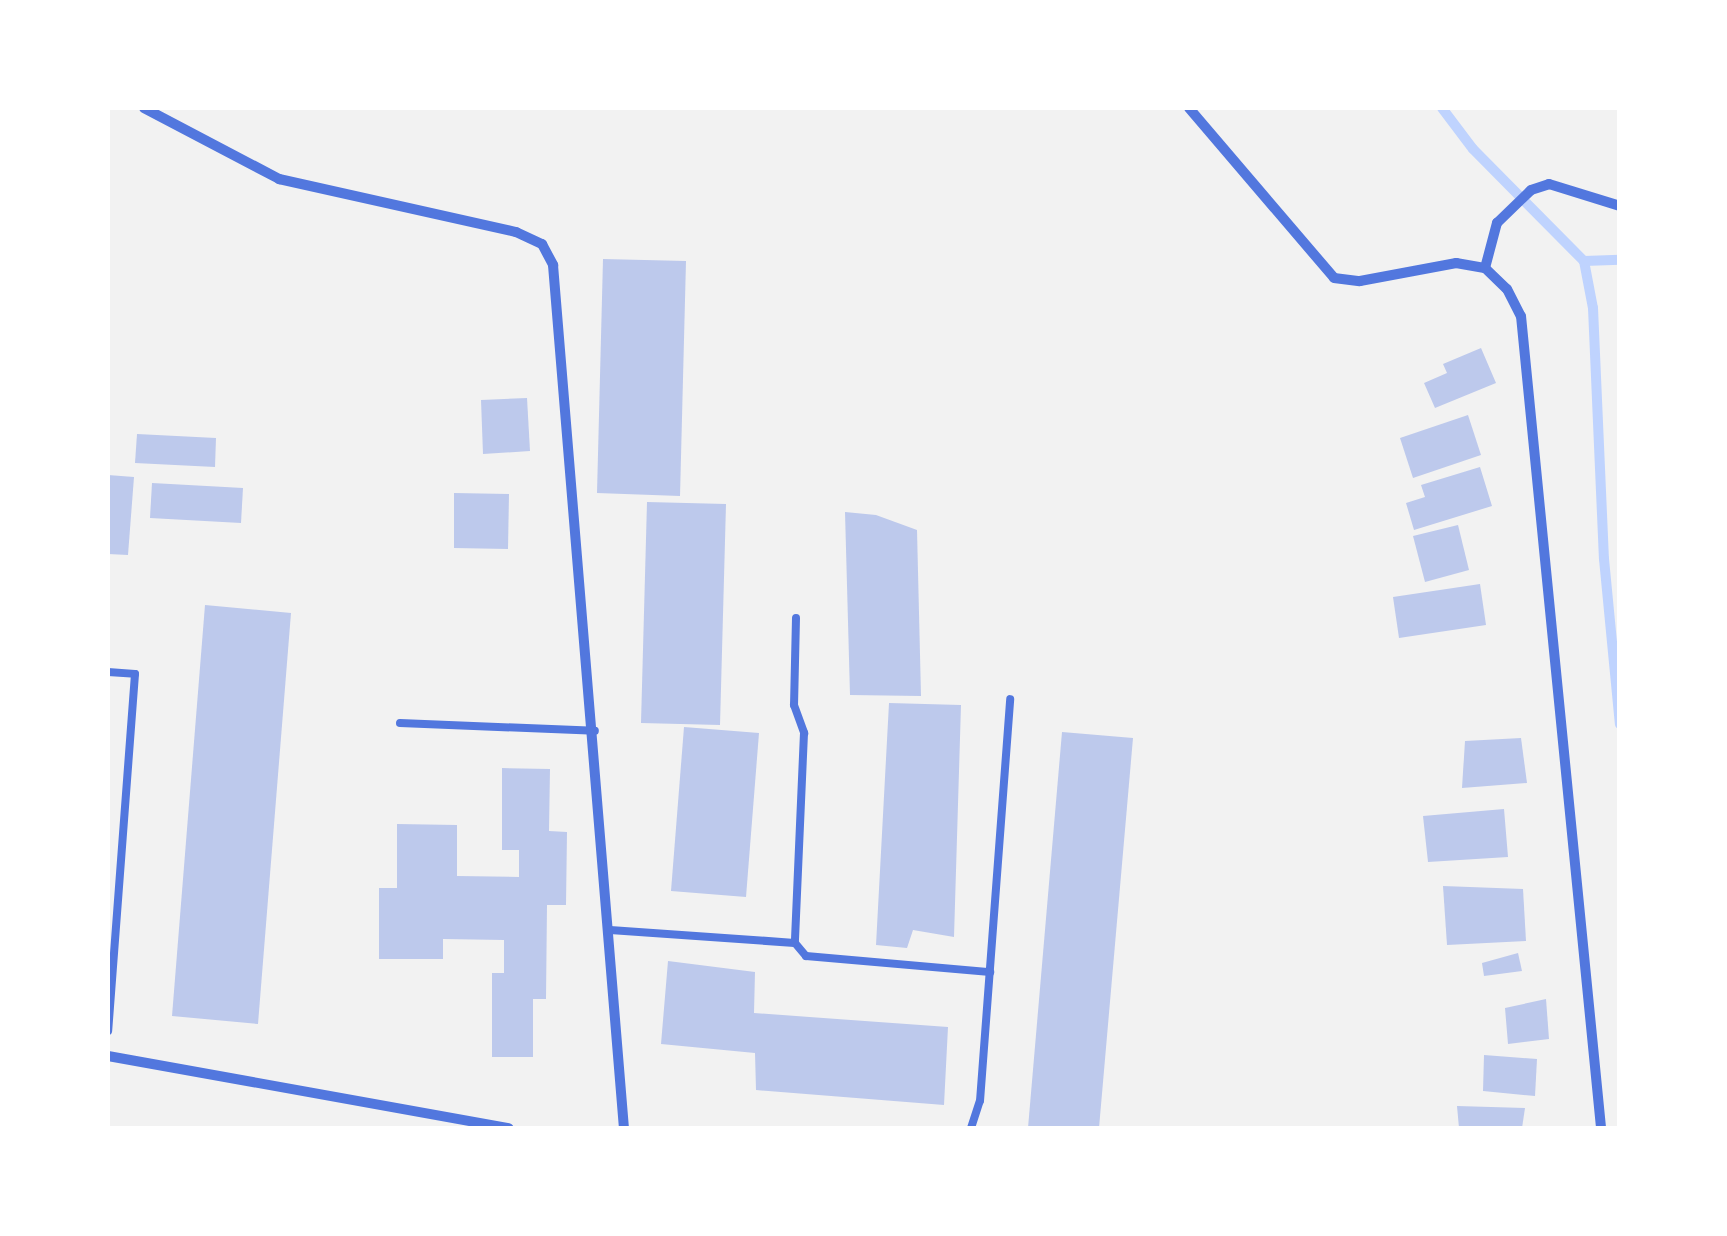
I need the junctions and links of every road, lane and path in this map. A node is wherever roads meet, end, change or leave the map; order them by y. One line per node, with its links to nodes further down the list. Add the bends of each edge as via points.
1 (144, 108): 9 (street, via 280,179 542,244 553,264)
2 (1188, 108): 4 (street, via 1334,278 1360,281 1456,263)
3 (1620, 206): 4 (street, via 1548,184 1531,190 1497,223)
4 (1485, 268): 20 (street, via 1507,289 1520,316 1528,359)
5 (796, 618): 11 (lane, via 794,705 804,733)
6 (108, 672): 13 (lane, via 135,674)
7 (1010, 699): 12 (lane)
8 (400, 722): 9 (lane)
9 (595, 731): 10 (street)
10 (610, 930): 11 (lane); 18 (street)
11 (795, 943): 12 (lane, via 806,956)
12 (990, 972): 19 (lane, via 980,1102)
13 (108, 1032)
14 (108, 1056): 15 (street)
15 (437, 1119): 16 (street); 17 (street)
16 (454, 1128)
17 (509, 1128)
18 (624, 1128)
19 (971, 1128)
20 (1601, 1128)

